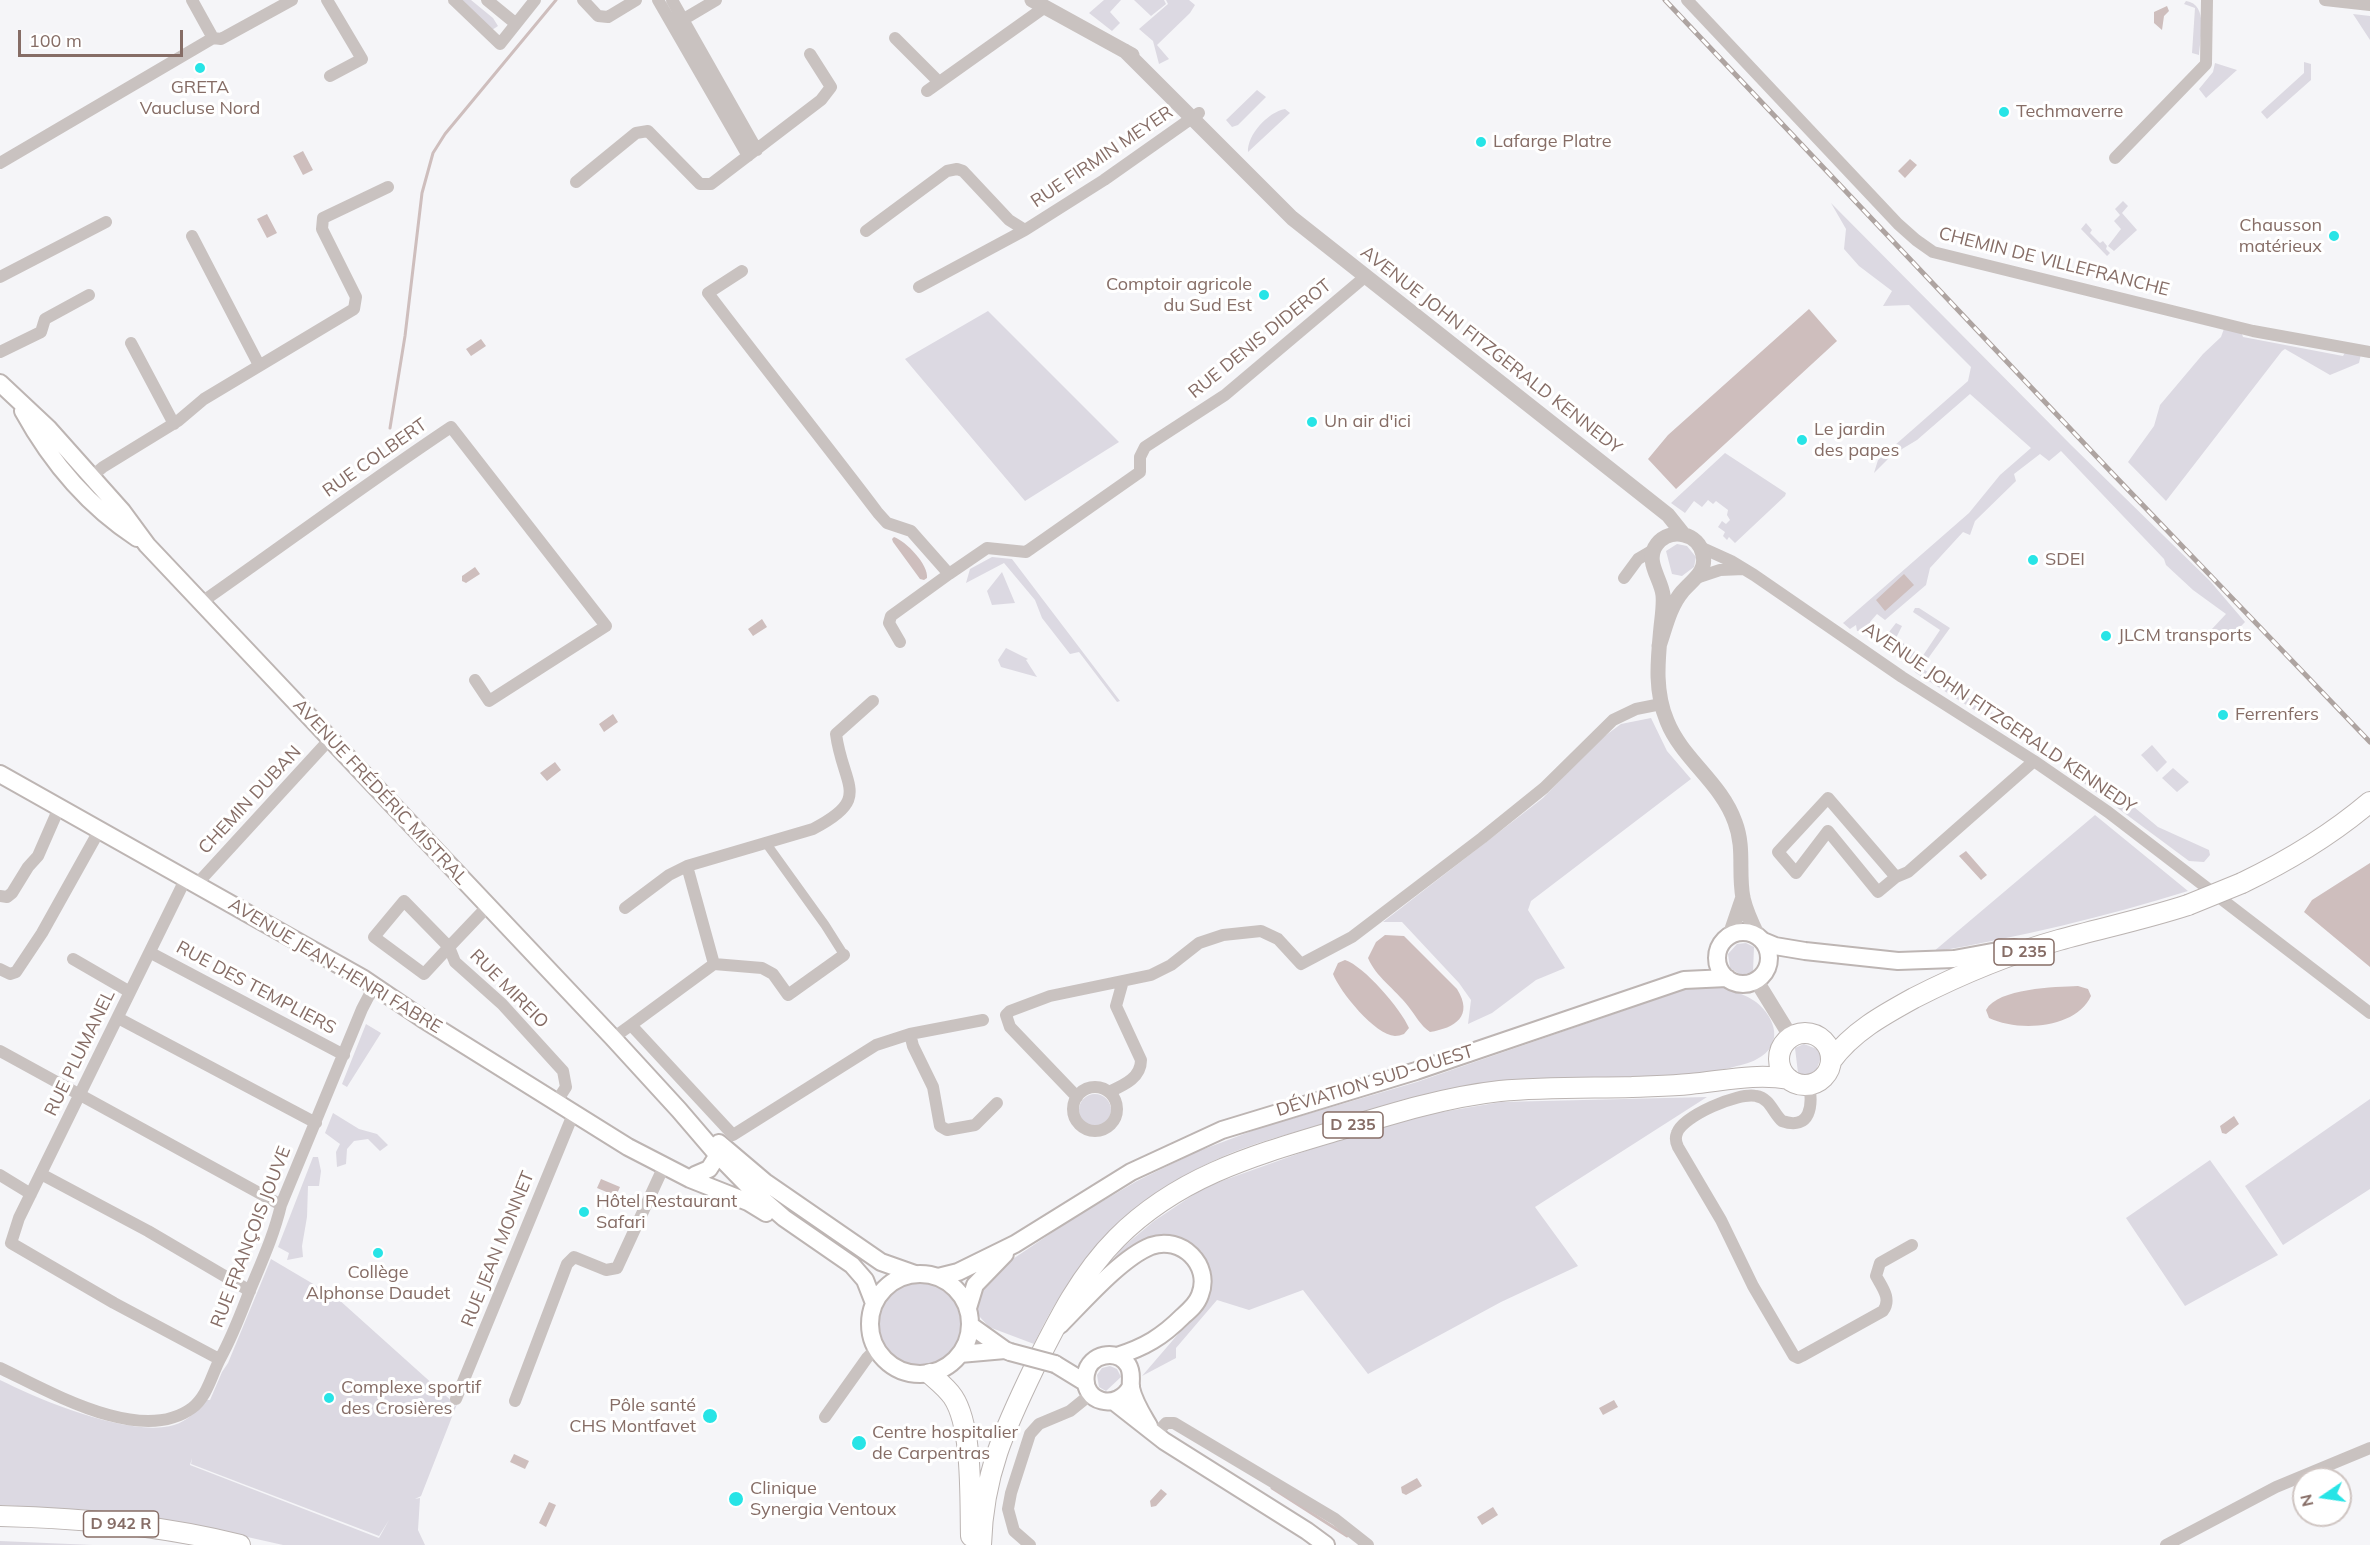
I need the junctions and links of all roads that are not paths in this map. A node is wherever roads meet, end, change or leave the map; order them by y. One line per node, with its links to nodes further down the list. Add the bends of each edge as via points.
1 (192, 0): 19 (street)
2 (292, 0): 19 (street, via 221,39)
3 (327, 0): 22 (street, via 362,59)
4 (454, 0): 18 (street, via 500,44)
5 (487, 0): 18 (street)
6 (535, 0): 18 (street)
7 (583, 0): 8 (street, via 598,16 608,17)
8 (636, 0)
9 (658, 0): 26 (street)
10 (672, 0): 17 (street)
11 (716, 0): 17 (street)
12 (1687, 0): 42 (street, CHEMIN DE VILLEFRANCHE, via 1898,224 1933,252 2253,331)
13 (2207, 0): 27 (street, via 2206,64)
14 (2325, 0): 16 (street)
15 (1038, 4): 23 (street); 25 (street, AVENUE JOHN FITZGERALD KENNEDY, via 1125,51)
16 (2370, 5)
17 (684, 19): 26 (street)
18 (515, 23)
19 (213, 38): 28 (street)
20 (895, 39): 23 (street)
21 (810, 54): 26 (street, via 831,87 821,100)
22 (330, 76)
23 (939, 82): 24 (street)
24 (927, 91)
25 (1195, 116): 32 (street, RUE FIRMIN MEYER); 36 (street, AVENUE JOHN FITZGERALD KENNEDY, via 1274,201)
26 (753, 153): 29 (street, via 711,184 700,184 648,131 636,133)
27 (2115, 158)
28 (0, 163)
29 (576, 182)
30 (388, 187): 43 (street, via 323,218 322,229 356,297 354,309)
31 (106, 222): 37 (street)
32 (1024, 230): 33 (street, RUE FIRMIN MEYER, via 957,169 947,171); 38 (street, RUE FIRMIN MEYER)
33 (866, 231)
34 (192, 236): 43 (street)
35 (742, 271): 56 (street, via 708,293 887,523 911,531)
36 (1366, 276): 48 (street, AVENUE JOHN FITZGERALD KENNEDY); 56 (street, RUE DENIS DIDEROT, via 1226,395 1145,447 1140,472 1026,552 987,548)
37 (0, 277)
38 (919, 287)
39 (89, 295): 41 (street, via 45,319 40,332)
40 (131, 343): 46 (street)
41 (0, 352)
42 (2370, 352)
43 (259, 365): 46 (street, via 204,399)
44 (0, 383): 45 (main road, AVENUE FRÉDÉRIC MISTRAL)
45 (18, 402): 47 (main road, AVENUE FRÉDÉRIC MISTRAL, via 48,428); 50 (main road, AVENUE FRÉDÉRIC MISTRAL, via 49,453 96,509)
46 (174, 424): 47 (street)
47 (91, 477): 50 (main road, AVENUE FRÉDÉRIC MISTRAL)
48 (1643, 495): 49 (street, AVENUE JOHN FITZGERALD KENNEDY); 51 (street, AVENUE JOHN FITZGERALD KENNEDY, via 1661,531)
49 (1684, 534): 51 (street, via 1671,535); 52 (street)
50 (147, 545): 59 (main road, AVENUE FRÉDÉRIC MISTRAL)
51 (1657, 545): 53 (street); 55 (street, via 1653,555)
52 (1700, 547): 54 (street, AVENUE JOHN FITZGERALD KENNEDY); 58 (street, via 1703,567)
53 (1631, 567): 55 (street); 57 (street)
54 (1745, 569): 58 (street, via 1720,570); 66 (street, AVENUE JOHN FITZGERALD KENNEDY, via 1902,677)
55 (1656, 573): 58 (street, via 1670,584 1685,585); 61 (street, via 1663,598)
56 (950, 574): 60 (street, RUE DENIS DIDEROT, via 891,616 889,623)
57 (1624, 578)
58 (1694, 580): 61 (street, via 1676,601)
59 (202, 602): 62 (street, RUE COLBERT, via 451,427 606,626 489,701); 65 (main road, AVENUE FRÉDÉRIC MISTRAL)
60 (900, 642)
61 (1659, 646): 64 (street)
62 (475, 680)
63 (873, 701): 71 (street, via 836,734 851,795 846,807 813,829)
64 (1661, 704): 76 (street, via 1672,733 1729,808 1740,836); 92 (street, via 1636,709 1612,720 1544,788 1482,838 1352,937 1301,964 1278,939 1261,931 1245,932 1199,943 1171,965 1151,975)
65 (330, 739): 74 (street, CHEMIN DUBAN); 77 (main road, AVENUE FRÉDÉRIC MISTRAL)
66 (2034, 761): 73 (street, via 1908,872); 95 (street, AVENUE JOHN FITZGERALD KENNEDY, via 2108,812)
67 (0, 774): 69 (main road, AVENUE JEAN-HENRI FABRE)
68 (2366, 805): 81 (main road, D 235, bridge, via 2304,851 2242,883 2155,916)
69 (59, 808): 70 (main road, AVENUE JEAN-HENRI FABRE); 75 (street, via 38,856 12,893)
70 (99, 831): 74 (main road, AVENUE JEAN-HENRI FABRE); 88 (street, via 16,972 10,974)
71 (766, 843): 72 (street); 85 (street)
72 (687, 866): 78 (street); 87 (street)
73 (1896, 877): 73 (street, via 1828,798 1778,852 1796,873 1828,831 1878,892)
74 (191, 882): 84 (street, RUE PLUMANEL); 93 (main road, AVENUE JEAN-HENRI FABRE)
75 (0, 896)
76 (1743, 897): 79 (street); 80 (street)
77 (488, 906): 82 (street, RUE MIREIO); 102 (main road, AVENUE FRÉDÉRIC MISTRAL)
78 (625, 908)
79 (1730, 935): 80 (main road, via 1744,932); 83 (main road)
80 (1760, 939): 81 (main road, via 1805,951 1898,961 1954,959); 91 (main road, via 1769,960 1765,973)
81 (2059, 940): 98 (main road, D 235, via 1968,972)
82 (449, 947): 82 (street, via 404,901 374,937 424,974); 113 (street, RUE MIREIO, via 455,962 502,1004 563,1071 566,1087)
83 (1718, 951): 89 (main road, via 1718,966); 90 (main road)
84 (151, 953): 94 (street, RUE PLUMANEL); 105 (street, RUE DES TEMPLIERS)
85 (844, 955): 87 (street, via 788,995 773,974 762,968)
86 (73, 959): 94 (street)
87 (714, 964): 99 (street)
88 (0, 969)
89 (1726, 978): 90 (main road); 91 (main road, via 1744,984)
90 (1684, 980): 127 (main road, DÉVIATION SUD-OUEST, via 1416,1071 1222,1130 1131,1172)
91 (1756, 980): 103 (street)
92 (1123, 981): 110 (street, via 1116,1006 1141,1067 1135,1078); 112 (street, via 1050,996 1006,1015 1010,1027)
93 (375, 986): 105 (street, RUE FRANÇOIS JOUVE); 113 (main road, AVENUE JEAN-HENRI FABRE)
94 (130, 992): 96 (street, RUE PLUMANEL)
95 (2370, 1013)
96 (118, 1018): 111 (street, RUE PLUMANEL); 117 (street)
97 (983, 1020): 100 (street)
98 (1869, 1023): 101 (main road, D 235); 106 (main road, D 235)
99 (631, 1025): 100 (street, via 733,1135 876,1045); 102 (street)
100 (910, 1034): 114 (street, via 933,1087 940,1126 947,1130 975,1125)
101 (1817, 1036): 103 (main road, via 1807,1033); 106 (main road, via 1827,1046)
102 (613, 1038): 115 (main road, AVENUE FRÉDÉRIC MISTRAL)
103 (1785, 1045): 107 (main road, D 235, via 1765,1063); 108 (main road, via 1780,1066)
104 (0, 1051): 111 (street)
105 (344, 1055): 117 (street, RUE FRANÇOIS JOUVE)
106 (1831, 1061): 109 (main road, via 1825,1075)
107 (1731, 1078): 108 (main road, D 235); 135 (main road, D 235, via 1690,1084 1469,1095 1404,1110 1236,1161 1175,1193 1118,1237 1090,1270)
108 (1789, 1079): 109 (main road)
109 (1809, 1084): 128 (street, via 1810,1111 1798,1123 1782,1121 1766,1100 1749,1095 1729,1099 1700,1113 1680,1129 1676,1141 1794,1356 1802,1356 1883,1311 1887,1298 1876,1276 1880,1263)
110 (1109, 1092): 112 (street, via 1092,1087); 112 (street, via 1116,1103 1116,1117 1098,1130 1084,1128 1078,1121 1074,1108)
111 (79, 1096): 120 (street, RUE PLUMANEL); 125 (street)
112 (1077, 1097)
113 (557, 1101): 116 (main road, AVENUE JEAN-HENRI FABRE)
114 (997, 1103)
115 (679, 1110): 118 (main road); 126 (main road, via 765,1182)
116 (574, 1112): 119 (main road, AVENUE JEAN-HENRI FABRE); 148 (street, RUE JEAN MONNET)
117 (316, 1123): 125 (street, RUE FRANÇOIS JOUVE)
118 (714, 1152): 122 (main road, via 716,1158 709,1169); 123 (main road)
119 (664, 1166): 122 (main road); 129 (main road, via 748,1202); 149 (street, via 617,1268 606,1270 574,1257 567,1264)
120 (41, 1174): 124 (street, RUE PLUMANEL); 132 (street)
121 (0, 1175): 124 (street)
122 (695, 1175): 123 (main road)
123 (753, 1191): 126 (main road); 129 (main road)
124 (31, 1194): 141 (street, RUE PLUMANEL, via 11,1243)
125 (281, 1204): 132 (street, RUE FRANÇOIS JOUVE, via 273,1238)
126 (816, 1218): 130 (main road, via 881,1262)
127 (1015, 1244): 131 (main road, via 958,1272); 134 (main road, via 975,1285)
128 (1912, 1245)
129 (836, 1255): 133 (main road, via 859,1272)
130 (915, 1274): 131 (main road); 133 (main road, via 890,1283)
131 (938, 1277): 134 (main road, via 961,1295)
132 (250, 1291): 141 (street, RUE FRANÇOIS JOUVE, via 231,1340)
133 (873, 1303): 137 (main road, via 869,1326)
134 (969, 1317): 138 (main road); 139 (main road, via 966,1345)
135 (1052, 1334): 136 (main road, via 1130,1259 1150,1247 1168,1244 1187,1251 1196,1260 1203,1285 1193,1307); 159 (main road, D 235, via 994,1458)
136 (1158, 1340): 140 (main road); 146 (main road)
137 (876, 1349): 145 (main road, via 901,1371); 151 (street)
138 (1007, 1351): 139 (main road); 143 (main road, bridge)
139 (960, 1354): 145 (main road, via 952,1363)
140 (1117, 1356): 142 (main road, via 1101,1356); 146 (main road, via 1128,1366)
141 (219, 1359): 144 (street, RUE FRANÇOIS JOUVE, via 202,1397 193,1407 170,1419 143,1422 68,1400)
142 (1092, 1361): 143 (main road); 147 (main road, via 1086,1371)
143 (1057, 1364): 147 (main road)
144 (0, 1368)
145 (930, 1374): 158 (main road, via 954,1398 963,1424)
146 (1131, 1379): 150 (main road, via 1122,1397); 152 (main road, via 1136,1403)
147 (1088, 1389): 150 (main road, via 1101,1401); 160 (street, via 1070,1411 1039,1424 1030,1434 1008,1509 1014,1532)
148 (456, 1399)
149 (515, 1401)
150 (1113, 1401): 152 (main road)
151 (825, 1416)
152 (1154, 1432): 161 (main road); 162 (street, via 1166,1423 1174,1423 1335,1519)
153 (2370, 1448): 163 (street, via 2269,1490)
154 (0, 1516): 157 (main road, D 942 R, via 130,1524)
155 (0, 1529): 156 (main road, via 56,1530)
156 (175, 1545)
157 (240, 1545)
158 (971, 1545)
159 (981, 1545)
160 (1030, 1545)
161 (1326, 1545)
162 (1368, 1545)
163 (2166, 1545)

